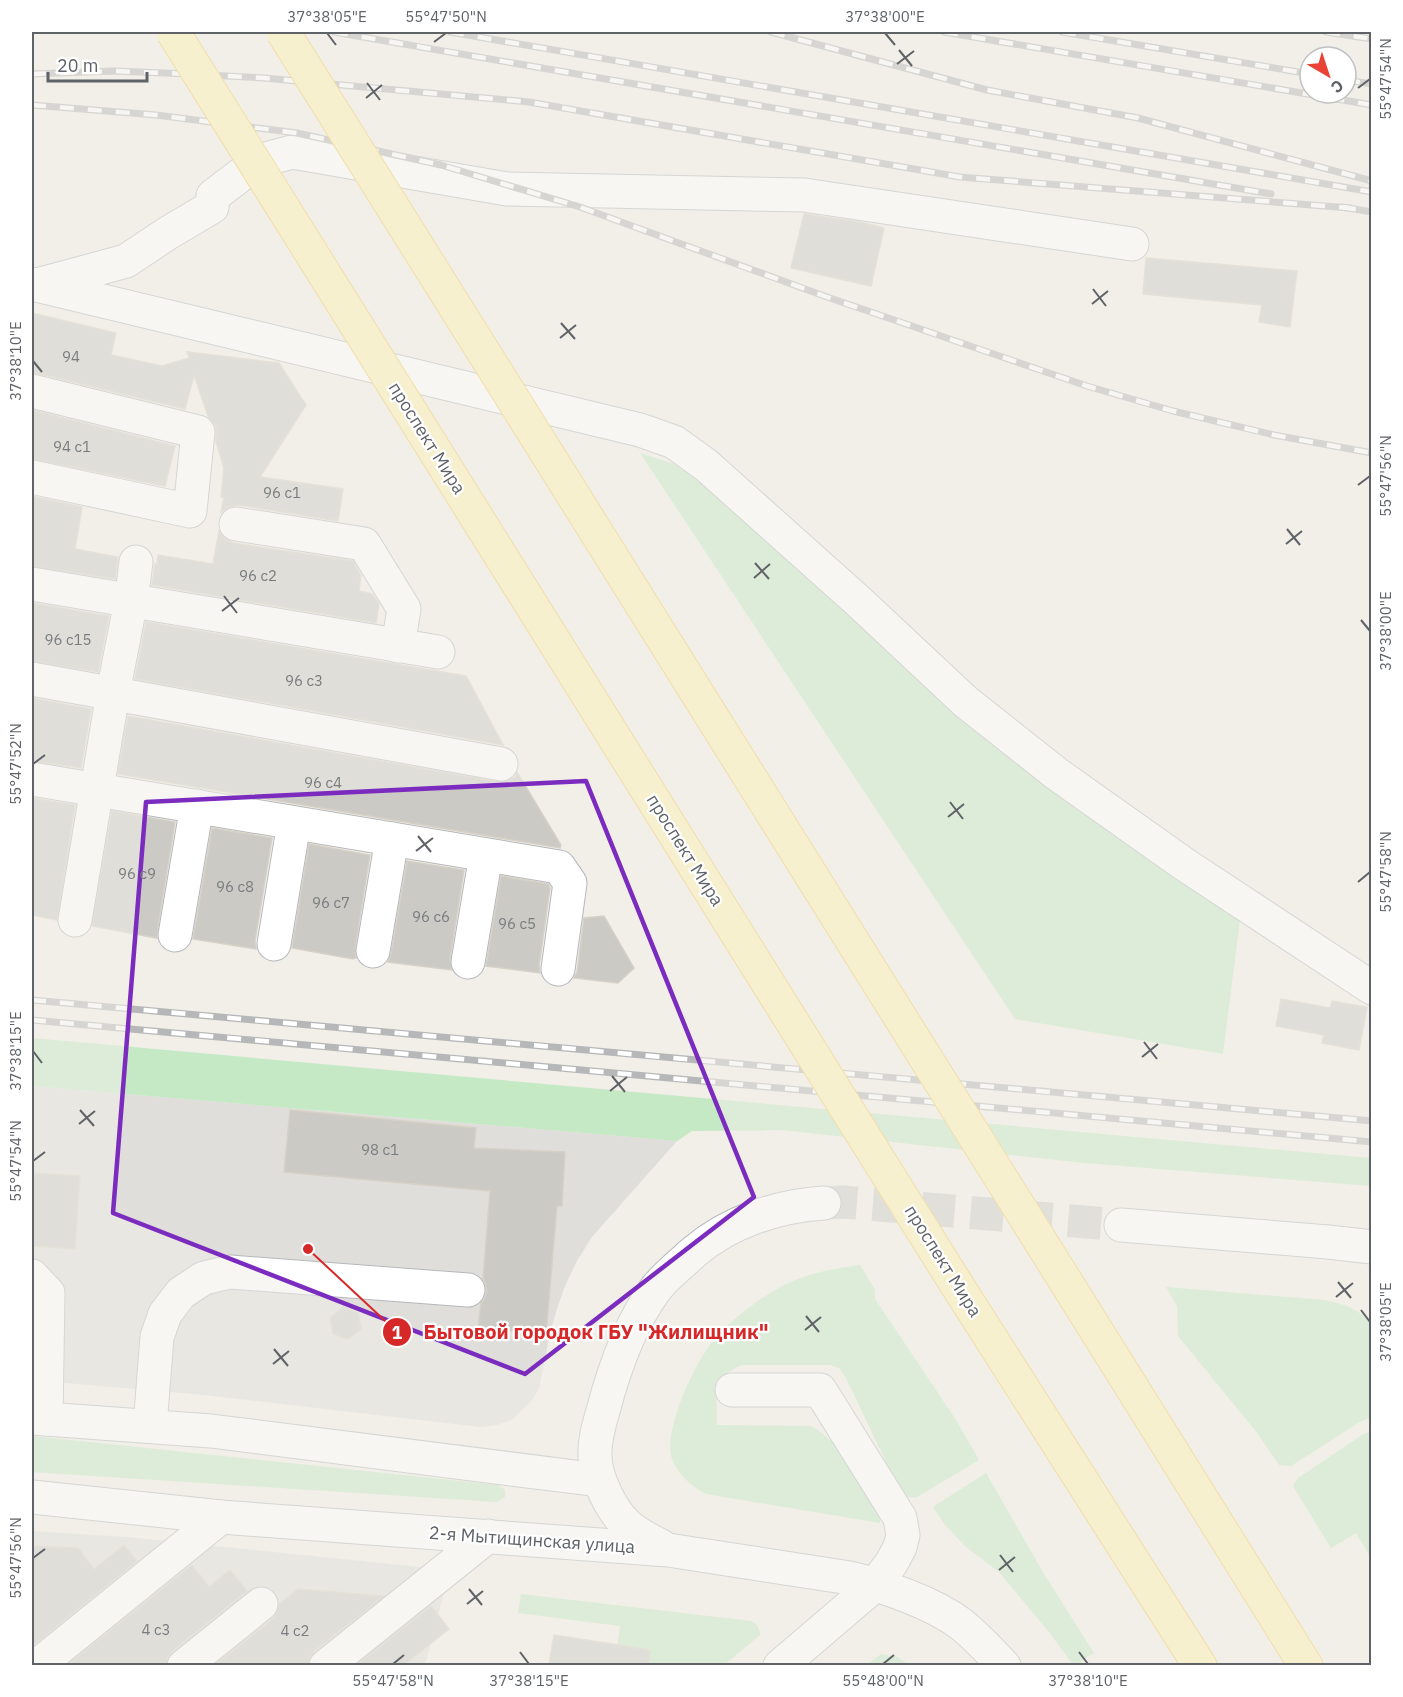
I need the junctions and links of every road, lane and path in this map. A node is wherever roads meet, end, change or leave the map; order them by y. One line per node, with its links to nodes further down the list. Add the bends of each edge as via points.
1 (173, 32): 50 (main road, проспект Мира, bridge, via 955,1282)
2 (283, 32): 44 (main road, bridge)
3 (1132, 244): 4 (street, via 804,195 507,189 292,152 259,161 213,196 212,207 126,261)
4 (34, 284): 28 (street, via 640,430 674,442 746,499 966,702 1057,774)
5 (32, 391): 6 (street, via 198,432 190,511)
6 (32, 477)
7 (236, 524): 11 (street, via 364,544 404,609)
8 (136, 562): 10 (street)
9 (32, 584): 10 (street)
10 (131, 601): 11 (street); 14 (street)
11 (398, 646): 12 (street)
12 (438, 652)
13 (32, 680): 14 (street)
14 (113, 693): 15 (street); 17 (street)
15 (501, 764)
16 (32, 779): 17 (street)
17 (97, 790): 18 (street); 22 (street)
18 (197, 806): 19 (street); 23 (street)
19 (294, 823): 20 (street); 24 (street)
20 (392, 839): 21 (street); 25 (street)
21 (486, 855): 26 (street); 27 (street, via 559,867 570,883)
22 (75, 920)
23 (175, 935)
24 (274, 944)
25 (373, 951)
26 (468, 962)
27 (558, 969)
28 (1371, 988)
29 (824, 1203): 37 (street, via 767,1213 734,1225 695,1251 656,1288 635,1322 608,1392 595,1456)
30 (1121, 1225): 31 (street)
31 (1371, 1248)
32 (32, 1276): 35 (street, via 48,1293)
33 (468, 1290): 36 (street, via 230,1272 204,1278 182,1293 162,1322 157,1337)
34 (732, 1390): 42 (street, via 820,1390 900,1518 900,1547)
35 (39, 1419): 36 (street)
36 (150, 1426): 37 (street)
37 (599, 1480): 41 (street, via 625,1524)
38 (32, 1497): 39 (street, 2-я Мытищинская улица)
39 (221, 1517): 40 (street, 2-я Мытищинская улица); 45 (street)
40 (488, 1536): 41 (street, 2-я Мытищинская улица); 47 (street)
41 (668, 1550): 42 (street, 2-я Мытищинская улица)
42 (876, 1584): 48 (street); 49 (street, 2-я Мытищинская улица, via 959,1623)
43 (261, 1604): 46 (street)
44 (1286, 1631): 51 (main road); 52 (street)
45 (38, 1665)
46 (184, 1665)
47 (326, 1665)
48 (780, 1665)
49 (1004, 1665)
50 (1200, 1665)
51 (1306, 1665)
52 (1317, 1665)

